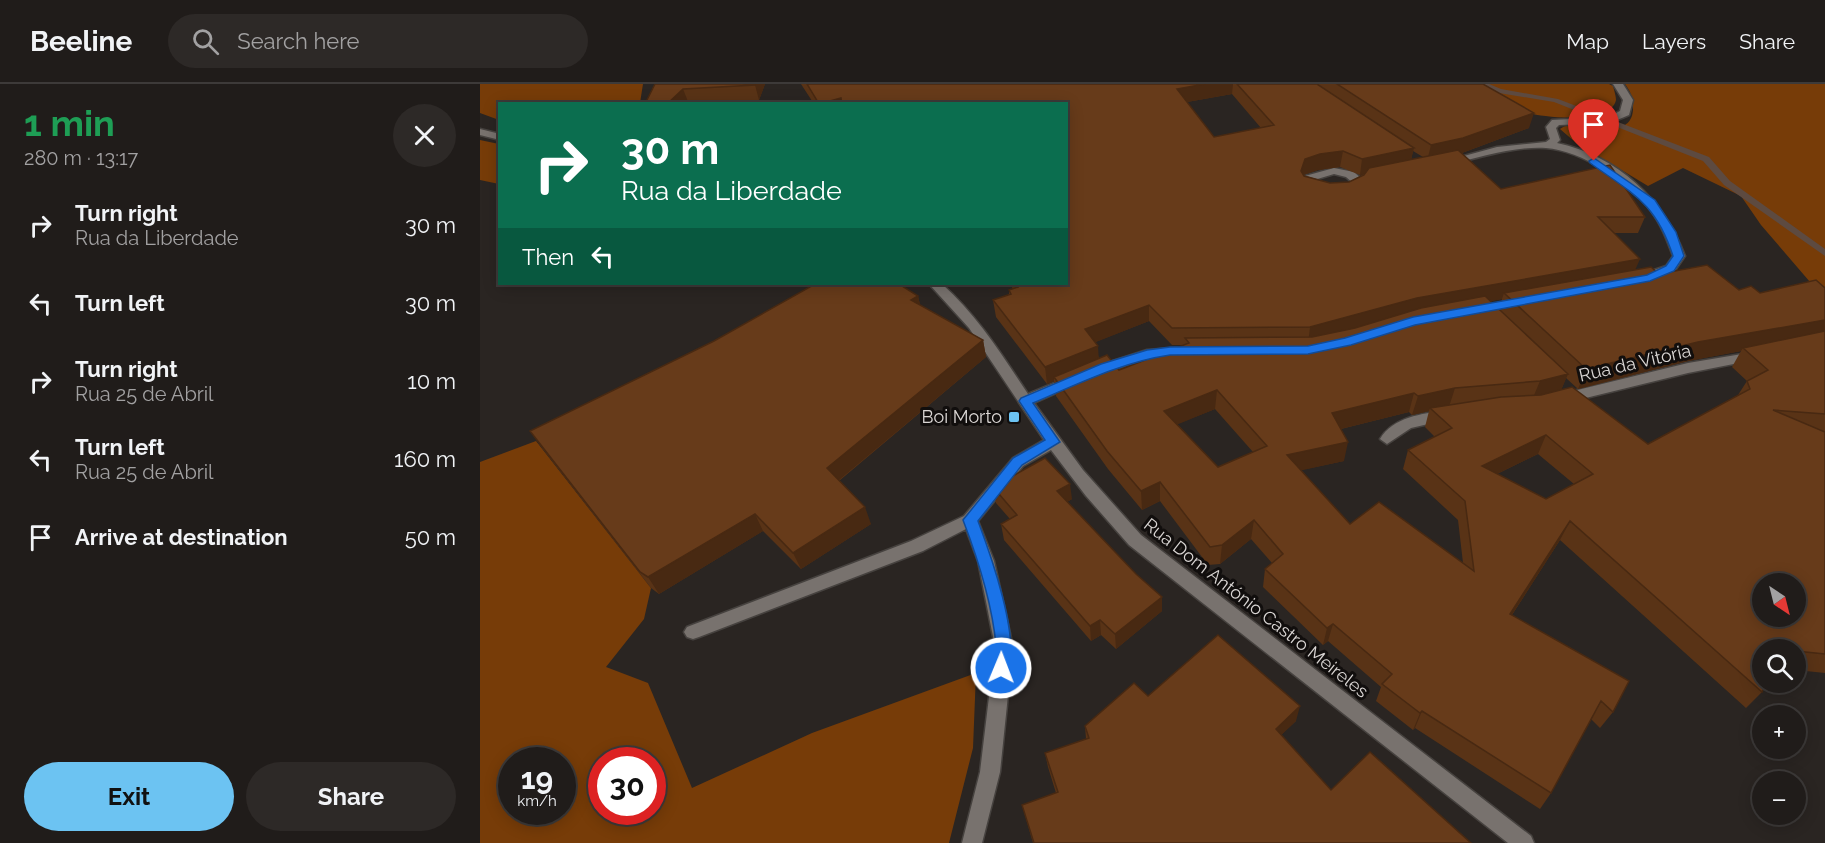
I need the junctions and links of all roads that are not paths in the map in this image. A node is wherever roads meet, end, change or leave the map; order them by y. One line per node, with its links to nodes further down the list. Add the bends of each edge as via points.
1 (1618, 84): 4 (street, via 1628,100 1625,113 1610,120 1556,122 1551,127 1555,140)
2 (480, 132): 3 (street)
3 (498, 136)
4 (1550, 145): 5 (street, via 1530,145); 6 (street, via 1594,161 1635,188 1651,202 1671,232 1679,256 1670,269)
5 (1434, 164)
6 (1628, 282)
7 (936, 285): 10 (street, Rua Dom António Castro Meireles, via 981,332)
8 (1204, 351): 10 (street, via 1147,354)
9 (1768, 354): 11 (street, Rua da Vitória, via 1569,391)
10 (1025, 401): 14 (street, Rua Dom António Castro Meireles)
11 (1542, 404)
12 (1463, 413): 13 (street, via 1413,421 1397,428)
13 (1387, 439)
14 (1053, 442): 15 (street, via 1018,462); 18 (street, Rua Dom António Castro Meireles, via 1107,512 1159,560)
15 (970, 520): 16 (street, via 917,546); 17 (street, via 986,561 1004,647 990,772)
16 (693, 632)
17 (972, 843)
18 (1524, 843)

